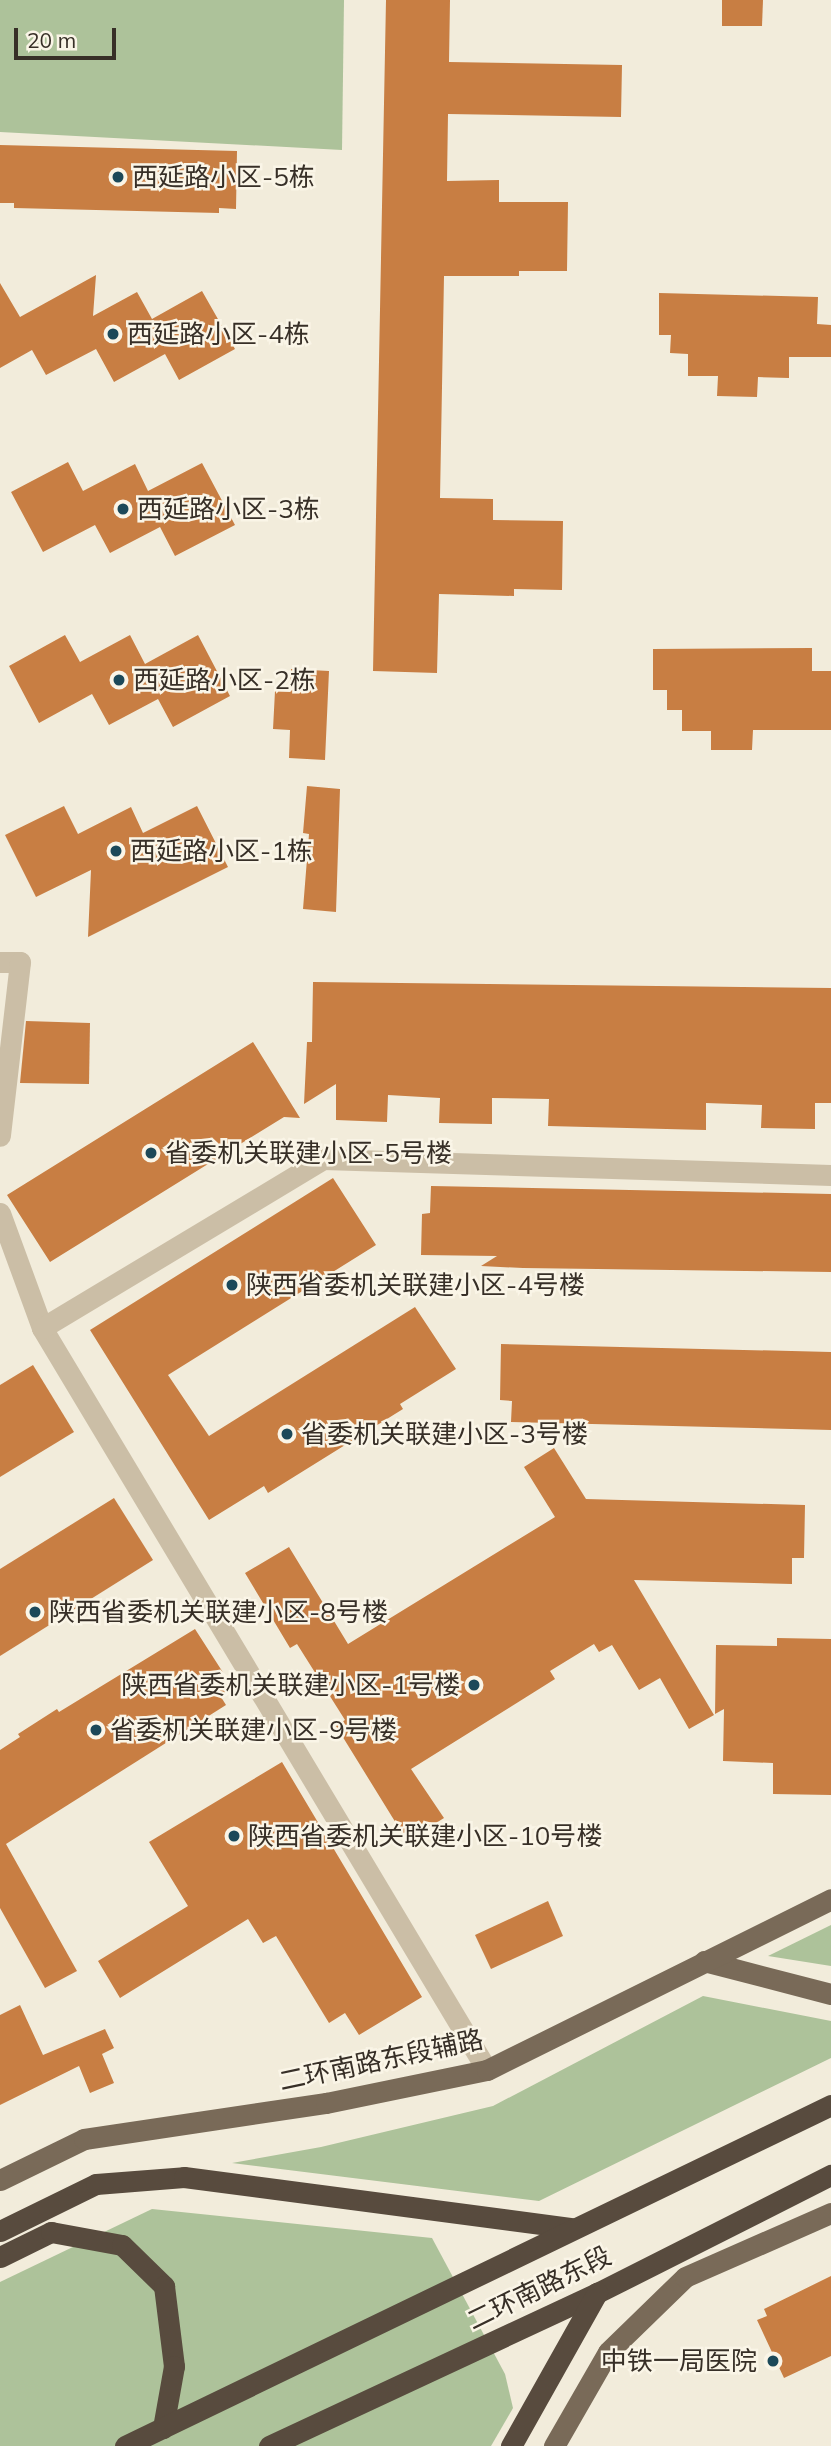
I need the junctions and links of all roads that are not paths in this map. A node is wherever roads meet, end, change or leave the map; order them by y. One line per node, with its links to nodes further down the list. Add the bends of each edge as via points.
1 (0, 962): 2 (street, via 20,962)
2 (0, 1136)
3 (831, 1175): 5 (street, via 323,1159)
4 (0, 1213): 5 (street)
5 (42, 1328): 9 (street)
6 (831, 1899): 7 (main road, 二环南路东段辅路)
7 (704, 1961): 8 (main road); 9 (main road, 二环南路东段辅路)
8 (831, 1994)
9 (487, 2070): 12 (main road, 二环南路东段辅路, via 326,2103 84,2139)
10 (831, 2105): 15 (highway, 二环南路东段)
11 (831, 2175): 14 (highway, 二环南路东段)
12 (0, 2180)
13 (831, 2213): 18 (main road)
14 (744, 2218): 18 (main road); 19 (highway, 二环南路东段)
15 (574, 2228): 16 (highway, via 184,2177 96,2184); 20 (highway, 二环南路东段)
16 (0, 2231)
17 (0, 2257): 20 (highway, via 51,2232 122,2245 164,2286 174,2367)
18 (685, 2277): 24 (main road, via 608,2353)
19 (597, 2293): 22 (highway, 二环南路东段); 23 (highway)
20 (163, 2428): 21 (highway, 二环南路东段)
21 (125, 2446)
22 (269, 2446)
23 (511, 2446)
24 (554, 2446)

